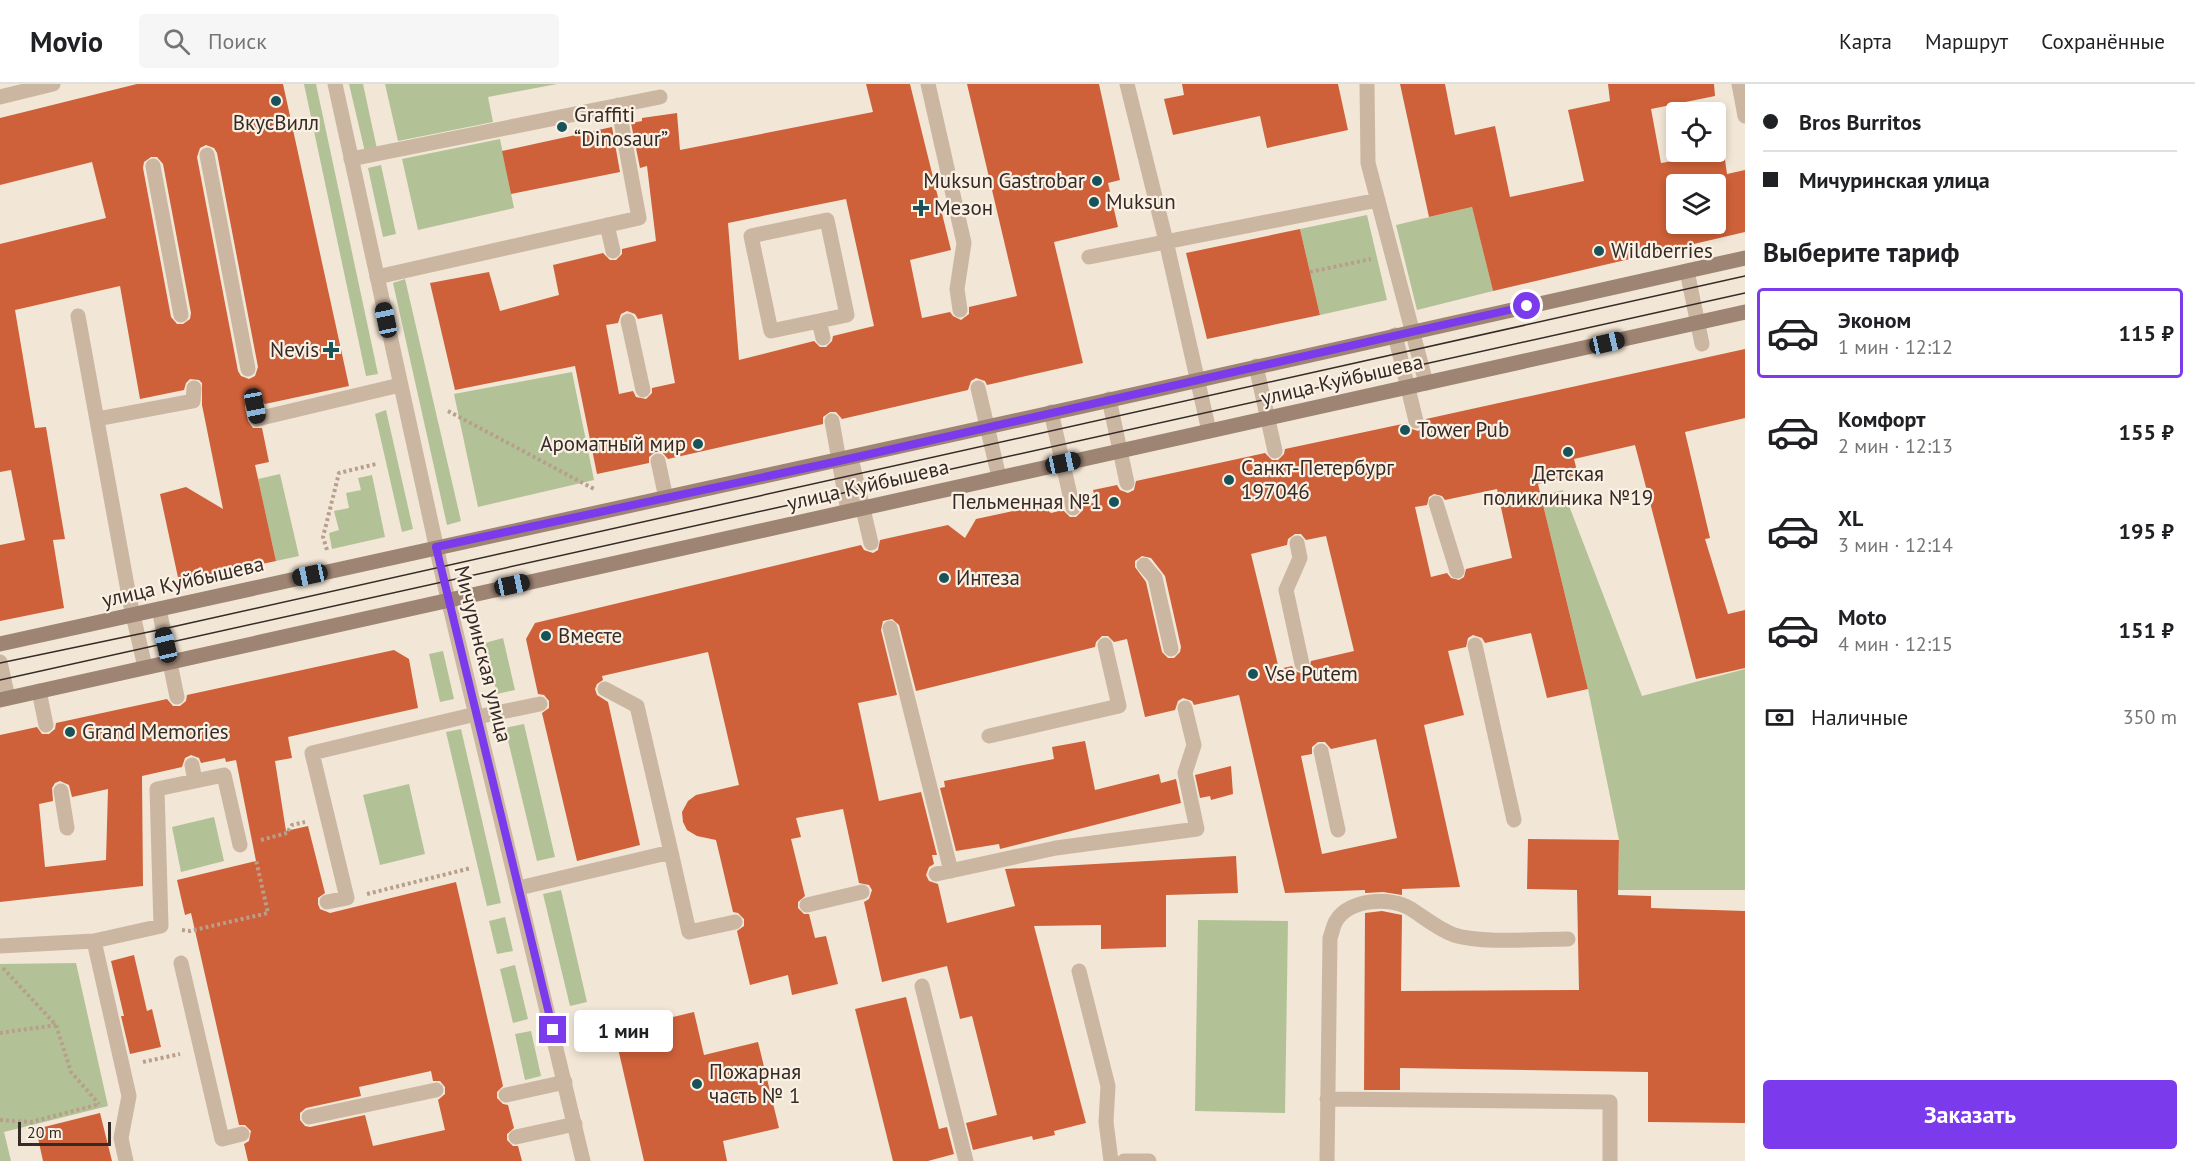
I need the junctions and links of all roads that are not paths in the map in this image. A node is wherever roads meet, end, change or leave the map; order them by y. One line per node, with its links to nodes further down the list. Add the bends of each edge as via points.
1 (335, 84): 12 (street, Мичуринская улица)
2 (928, 84): 22 (street, via 964,243 957,289)
3 (1127, 84): 16 (street)
4 (1367, 84): 14 (street, via 1368,163)
5 (1739, 84): 10 (street)
6 (45, 85): 7 (street)
7 (0, 97)
8 (660, 97): 9 (street)
9 (618, 105): 12 (street); 15 (street, via 639,218)
10 (1745, 116)
11 (207, 155): 34 (street)
12 (351, 159): 21 (street, Мичуринская улица)
13 (153, 166): 24 (street)
14 (1378, 200): 16 (street); 29 (street)
15 (608, 225): 17 (street); 21 (street)
16 (1166, 241): 18 (street); 35 (street)
17 (613, 251)
18 (1089, 257)
19 (1745, 258): 20 (main road, улица Куйбышева)
20 (1687, 271): 28 (street); 29 (main road, улица Куйбышева)
21 (377, 277): 37 (street, Мичуринская улица)
22 (960, 310)
23 (1745, 312): 28 (main road, улица Куйбышева)
24 (181, 315)
25 (78, 316): 46 (street)
26 (628, 321): 41 (street)
27 (819, 321): 27 (street, via 847,315 827,220 751,236 771,331); 31 (street)
28 (1697, 322): 32 (street); 36 (main road, улица Куйбышева)
29 (1412, 332): 30 (main road, улица Куйбышева); 36 (street)
30 (1395, 336): 33 (main road, улица Куйбышева); 38 (street)
31 (823, 338)
32 (1702, 344)
33 (1256, 366): 35 (main road, улица Куйбышева); 45 (street)
34 (248, 369)
35 (1196, 380): 42 (main road, улица Куйбышева); 50 (street)
36 (1426, 383): 38 (main road, улица Куйбышева)
37 (400, 385): 43 (street, via 258,418); 64 (street, Мичуринская улица)
38 (1408, 387): 45 (main road, улица Куйбышева); 48 (street)
39 (194, 388): 46 (street, via 193,401)
40 (978, 388): 49 (street)
41 (643, 390)
42 (1109, 399): 44 (main road, улица Куйбышева); 51 (street)
43 (255, 406)
44 (1051, 412): 49 (main road, улица Куйбышева); 55 (street)
45 (1268, 418): 50 (main road, улица Куйбышева); 52 (street)
46 (97, 419): 69 (street)
47 (832, 421): 53 (street)
48 (1416, 421)
49 (987, 427): 53 (main road, улица Куйбышева); 56 (street)
50 (1209, 431): 51 (main road, улица Куйбышева)
51 (1120, 451): 55 (main road, улица Куйбышева); 57 (street)
52 (1275, 451)
53 (845, 459): 58 (main road, улица Куйбышева); 61 (street)
54 (658, 461): 58 (street)
55 (1063, 463): 56 (main road, улица Куйбышева); 60 (street)
56 (999, 477): 61 (main road, улица Куйбышева)
57 (1127, 483)
58 (666, 498): 64 (main road, улица Куйбышева)
59 (1436, 503): 66 (street)
60 (1073, 508)
61 (855, 509): 62 (street); 67 (main road, улица Куйбышева)
62 (871, 543)
63 (1297, 543): 77 (street, via 1300,558 1286,590)
64 (436, 547): 67 (street, Мичуринская улица); 68 (main road, улица Куйбышева)
65 (1144, 565): 74 (street, via 1155,578)
66 (1457, 571)
67 (448, 600): 75 (main road, улица Куйбышева); 85 (street, Мичуринская улица)
68 (159, 609): 69 (main road, улица Куйбышева); 75 (street)
69 (133, 615): 71 (main road, улица Куйбышева); 78 (street)
70 (890, 628): 84 (street, via 943,873 1056,848 1197,829 1185,773 1194,745)
71 (0, 644)
72 (1105, 645): 87 (street, via 1119,706)
73 (1475, 645): 92 (street)
74 (1171, 649)
75 (170, 661): 78 (main road, улица Куйбышева); 81 (street)
76 (0, 662): 82 (street)
77 (1302, 664)
78 (145, 667): 80 (main road, улица Куйбышева)
79 (605, 689): 96 (street, via 637,706)
80 (39, 691): 82 (main road, улица Куйбышева); 86 (street)
81 (177, 697)
82 (4, 699)
83 (540, 704): 85 (street)
84 (1185, 708)
85 (476, 715): 97 (street, Мичуринская улица); 99 (street, via 312,753 347,898)
86 (46, 725)
87 (989, 736)
88 (1321, 752): 94 (street)
89 (192, 765): 90 (street)
90 (195, 781): 95 (street, via 224,776); 103 (street, via 157,789 161,926)
91 (61, 791): 93 (street)
92 (1514, 820)
93 (67, 828)
94 (1338, 830)
95 (240, 845)
96 (671, 852): 97 (street); 101 (street, via 689,932)
97 (519, 888): 108 (street, Мичуринская улица)
98 (862, 892): 100 (street)
99 (327, 902)
100 (807, 905)
101 (735, 922)
102 (1568, 939): 111 (street, via 1476,939 1454,935 1409,907 1389,902 1366,902 1349,909 1337,920 1330,938)
103 (94, 941): 104 (street); 118 (street, via 129,1096 121,1138)
104 (0, 946)
105 (181, 963): 115 (street, via 222,1139)
106 (1079, 971): 121 (street, via 1108,1086 1106,1122)
107 (922, 986): 120 (street)
108 (565, 1082): 110 (street); 113 (street, Мичуринская улица)
109 (436, 1090): 112 (street)
110 (506, 1095)
111 (1327, 1099): 124 (street); 125 (street, via 1610,1102)
112 (309, 1117)
113 (575, 1124): 114 (street); 119 (street, Мичуринская улица)
114 (539, 1132): 116 (street); 117 (street)
115 (242, 1134)
116 (516, 1137)
117 (529, 1148)
118 (126, 1161)
119 (583, 1161)
120 (966, 1161)
121 (1111, 1161)
122 (1124, 1161): 123 (street)
123 (1149, 1161)
124 (1328, 1161)
125 (1610, 1161)

